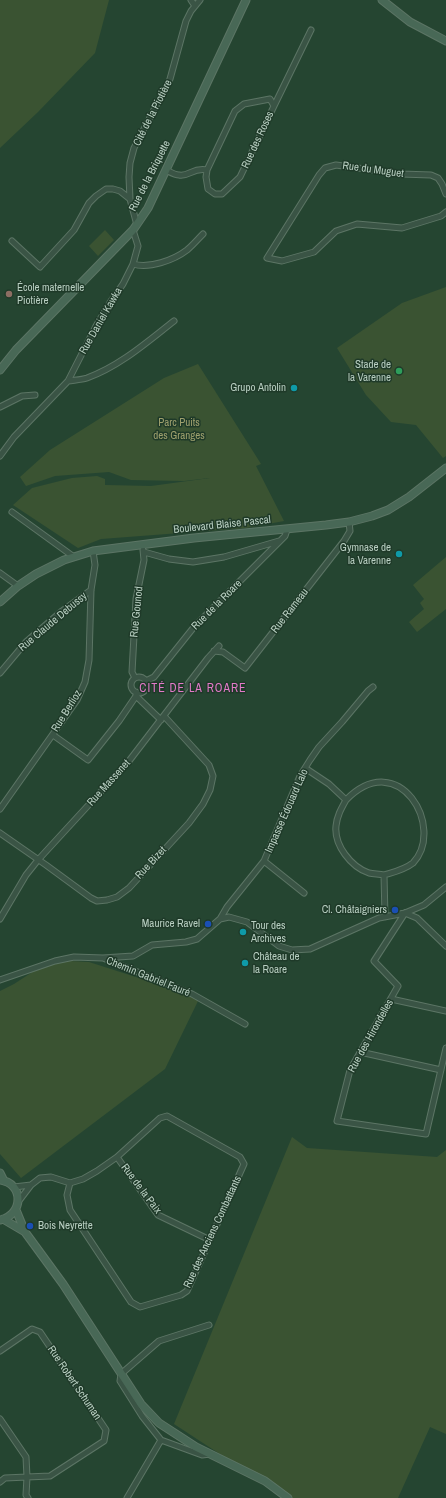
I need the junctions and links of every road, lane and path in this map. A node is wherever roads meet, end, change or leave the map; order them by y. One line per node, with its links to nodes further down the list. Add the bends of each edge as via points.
1 (191, 0): 5 (street)
2 (200, 0): 5 (street, Cité de la Piotière)
3 (246, 0): 9 (main road, Rue de la Briquette)
4 (382, 0): 7 (main road, via 410,22)
5 (195, 6): 12 (street, Cité de la Piotière, via 186,21 170,79 134,148 130,163)
6 (311, 30): 8 (street)
7 (446, 41)
8 (274, 106): 10 (street, Rue des Roses, via 270,99 244,104 235,111); 10 (street, Rue des Roses, via 240,177 222,194 215,194 208,189)
9 (166, 170): 10 (street, via 179,175 201,168); 14 (main road, Rue de la Briquette, via 148,208)
10 (207, 170)
11 (446, 194): 13 (street, Rue du Muguet, via 438,178 430,175 401,174 336,165 325,168 267,258 282,261 314,252 336,230 357,224 402,228 441,216)
12 (130, 199): 14 (street, Cité de la Piotière); 16 (street, via 113,189 106,189 96,196 89,203 74,230 40,266)
13 (446, 212)
14 (135, 227): 17 (street, Rue Daniel Kawka, via 138,246); 19 (main road, Rue de la Briquette, via 16,350)
15 (203, 234): 17 (street, via 187,250 166,262 150,266)
16 (12, 241)
17 (133, 264): 20 (street, Rue Daniel Kawka)
18 (174, 321): 20 (street, via 115,364 86,378)
19 (0, 370)
20 (69, 379): 23 (street, Rue Daniel Kawka, via 14,437)
21 (35, 395): 22 (street, via 22,396)
22 (0, 407)
23 (0, 456)
24 (446, 468): 26 (main road, Boulevard Blaise Pascal, via 399,504 372,516)
25 (12, 512): 31 (street)
26 (349, 522): 27 (main road, Boulevard Blaise Pascal); 37 (street, Rue Rameau, via 350,532 344,541 245,668 224,652)
27 (287, 530): 28 (street, Rue de la Roare); 29 (main road, Boulevard Blaise Pascal, via 194,538)
28 (280, 541): 29 (street, Boulevard Blaise Pascal, via 224,557 193,562 169,560); 40 (street, Rue de la Roare, via 194,627 154,677)
29 (143, 549): 30 (main road, Boulevard Blaise Pascal); 39 (street, Rue Gounod, via 144,560 136,599 132,672)
30 (93, 551): 31 (main road, Boulevard Blaise Pascal); 34 (street, Rue Berlioz, via 95,565)
31 (74, 557): 33 (main road, Boulevard Blaise Pascal, via 36,574)
32 (0, 573): 33 (street)
33 (18, 586): 35 (main road, Boulevard Blaise Pascal)
34 (91, 590): 38 (street, Rue Claude Debussy, via 26,642); 44 (street, Rue Berlioz, via 89,660 85,682 77,700)
35 (0, 602)
36 (218, 646): 37 (street, Rue Massenet)
37 (214, 651): 43 (street, Rue Massenet)
38 (0, 673)
39 (135, 678): 40 (street, via 141,677); 42 (street, via 131,684)
40 (146, 681): 42 (street, Rue de la Roare, via 144,691)
41 (374, 687): 45 (street, Impasse Édouard Lalo, via 319,747)
42 (136, 694): 43 (street, Rue Bizet); 44 (street, Rue de la Roare, via 119,721 88,760)
43 (163, 718): 49 (street, Rue Massenet, via 129,761); 49 (street, Rue Bizet, via 209,765 213,776 203,804 189,823 129,888 117,897 107,900 97,901 91,898)
44 (52, 735): 47 (street, Rue Berlioz)
45 (305, 768): 46 (street, via 330,784); 50 (street, Impasse Édouard Lalo)
46 (346, 800): 51 (street, via 338,814 336,828 346,857 368,873); 51 (street, via 362,787 375,782 390,783 403,787 415,796 426,814 428,831 424,849 413,863 400,871)
47 (0, 809)
48 (0, 834): 49 (street, Rue Bizet)
49 (38, 860): 56 (street, Rue Massenet)
50 (264, 861): 53 (street); 57 (street, Impasse Édouard Lalo)
51 (384, 875): 55 (street)
52 (446, 887): 54 (street, via 424,905)
53 (304, 893)
54 (405, 913): 55 (street); 58 (street, via 416,918); 61 (street, Rue des Hirondelles, via 374,961 398,986)
55 (385, 917): 57 (street, via 310,949 292,950 279,946 247,922 229,917)
56 (0, 919)
57 (220, 919): 59 (street, Impasse Édouard Lalo, via 197,939 152,945 133,956)
58 (446, 946)
59 (103, 958): 60 (street, Chemin Gabriel Fauré, via 74,956); 63 (street, Chemin Gabriel Fauré, via 192,994)
60 (0, 980)
61 (391, 999): 62 (street); 65 (street, Rue des Hirondelles)
62 (446, 1011)
63 (245, 1024)
64 (446, 1048): 66 (street)
65 (360, 1052): 66 (street); 66 (street, Rue des Hirondelles, via 350,1070 337,1121 426,1134)
66 (441, 1070)
67 (117, 1157): 70 (street, Rue des Anciens Combattants, via 97,1171); 77 (street, Rue de la Paix, via 158,1215); 77 (street, Rue des Anciens Combattants, via 160,1118 167,1116 240,1157 244,1164)
68 (0, 1173): 69 (main road)
69 (2, 1181): 72 (main road)
70 (70, 1184): 71 (street, via 51,1177 40,1178); 77 (street, Rue des Anciens Combattants, via 70,1210 131,1302 140,1307 181,1295 187,1290)
71 (31, 1185): 72 (street); 73 (street)
72 (14, 1187): 73 (main road)
73 (18, 1202): 74 (main road)
74 (16, 1210): 75 (main road); 76 (main road)
75 (1, 1220): 76 (main road)
76 (25, 1232): 80 (main road, via 63,1284)
77 (210, 1240)
78 (209, 1326): 80 (street, via 160,1341)
79 (0, 1351): 84 (street, Rue Robert Schuman, via 32,1329 40,1332 106,1430 104,1441 50,1476)
80 (121, 1374): 82 (street, via 120,1381 129,1396); 83 (main road, via 141,1404 159,1423)
81 (0, 1419): 84 (street, via 26,1457)
82 (161, 1440): 83 (street, via 202,1455); 87 (street)
83 (210, 1454): 88 (main road, via 265,1481)
84 (27, 1477): 85 (street, via 5,1478); 86 (street)
85 (0, 1482)
86 (28, 1498)
87 (127, 1498)
88 (288, 1498)

